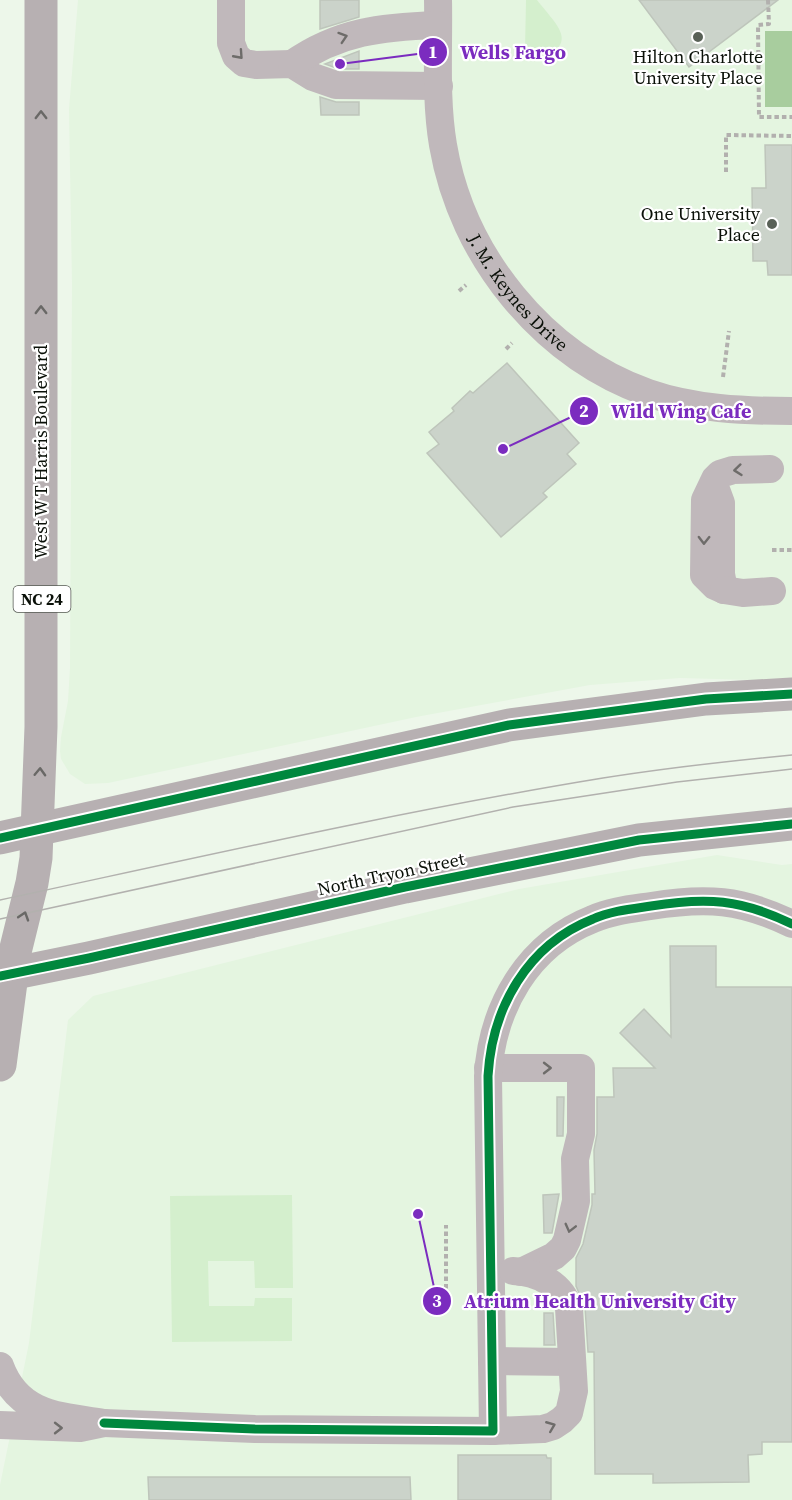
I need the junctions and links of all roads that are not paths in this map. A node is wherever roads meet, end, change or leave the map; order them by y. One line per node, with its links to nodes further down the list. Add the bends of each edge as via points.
1 (41, 0): 11 (main road, West W T Harris Boulevard / NC 24, one-way to 1, via 42,715)
2 (231, 0): 4 (street, one-way to 4, via 231,43 240,60 249,64)
3 (438, 13): 4 (street, one-way to 3, via 316,48 348,35); 5 (street, J. M. Keynes Drive)
4 (292, 64): 5 (street, via 336,85)
5 (439, 87): 6 (street, J. M. Keynes Drive, via 443,145 461,212 498,278 544,329 599,369 649,393 727,409)
6 (792, 411)
7 (770, 469): 8 (street, one-way to 8, via 739,469 717,476 705,504 703,569 706,579 724,590)
8 (772, 591)
9 (792, 694): 11 (main road, via 706,699 509,725)
10 (792, 824): 14 (main road, North Tryon Street, via 639,840)
11 (38, 830): 12 (main road); 14 (main road, West W T Harris Boulevard / NC 24, one-way to 11, via 33,883)
12 (0, 838)
13 (792, 924): 16 (street, via 733,902 694,900 622,911 578,926 534,958 510,991 495,1030)
14 (6, 975): 15 (main road, NC 24)
15 (0, 1065)
16 (488, 1068): 17 (street); 18 (street, one-way to 18, via 580,1068 576,1201 567,1240 555,1256)
17 (491, 1270): 18 (street); 19 (street)
18 (521, 1272): 20 (street, via 549,1281 566,1298)
19 (492, 1361): 20 (street); 24 (street)
20 (572, 1362): 24 (street, one-way to 20, via 543,1429 562,1420 573,1403)
21 (0, 1366): 22 (street, via 10,1388 30,1406)
22 (104, 1423): 23 (street, one-way to 22, via 80,1428); 24 (street)
23 (0, 1425)
24 (493, 1431)

